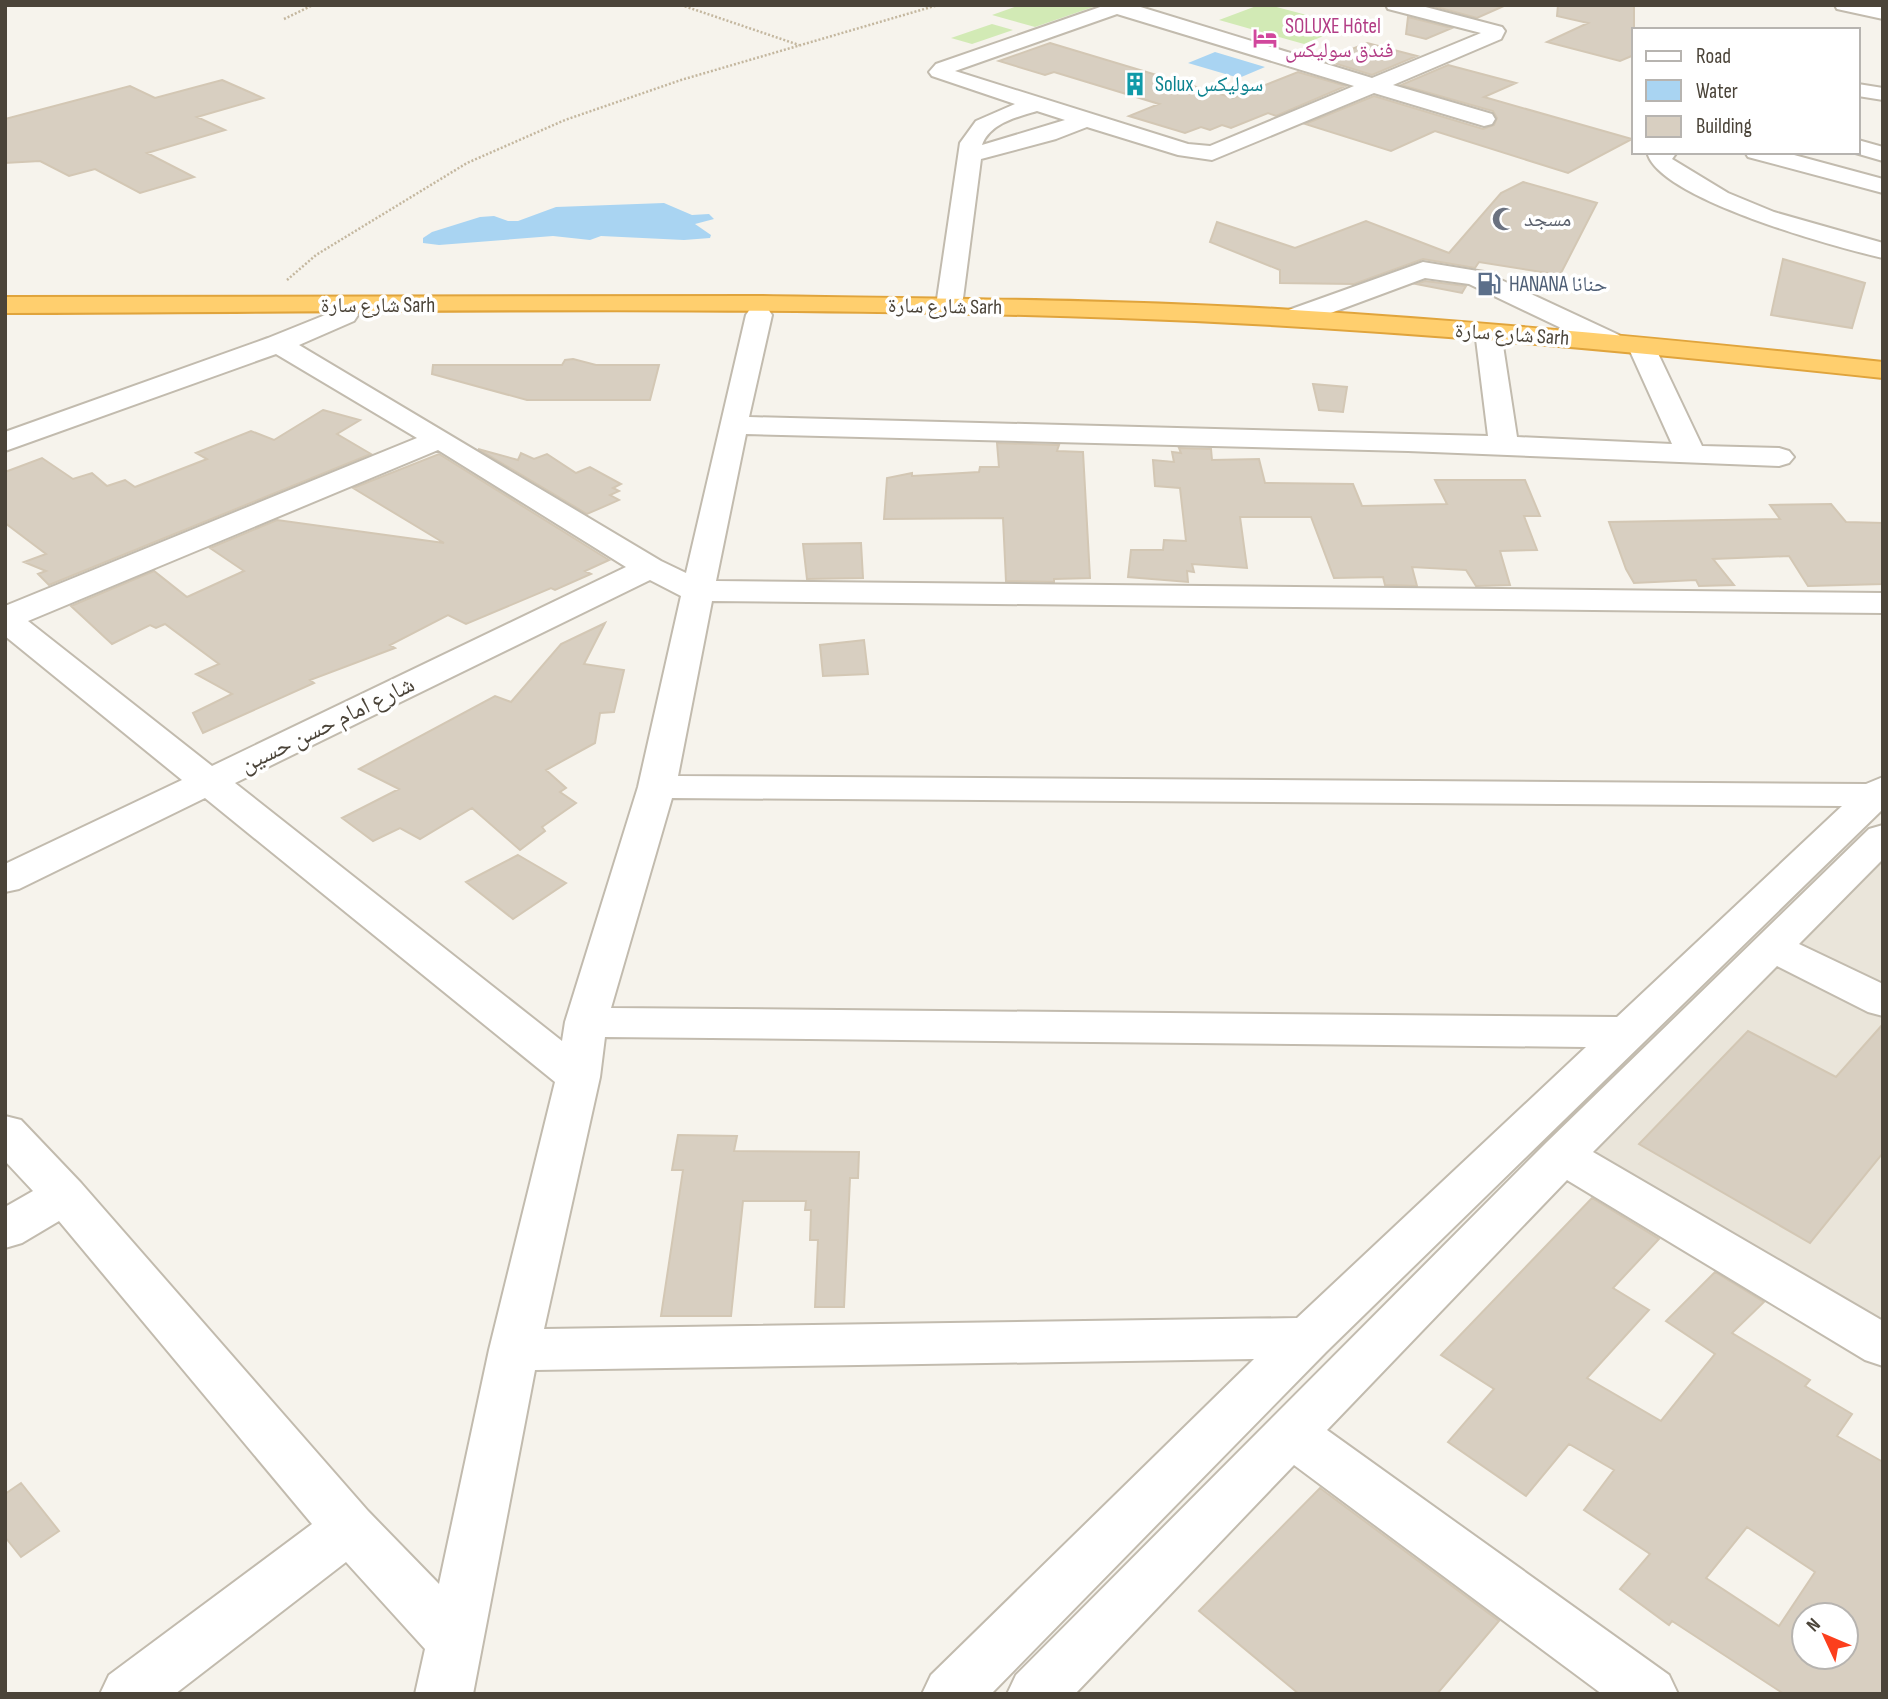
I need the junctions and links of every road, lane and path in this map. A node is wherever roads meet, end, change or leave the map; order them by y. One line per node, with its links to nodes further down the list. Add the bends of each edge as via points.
1 (313, 5): 8 (path)
2 (681, 5): 9 (path)
3 (939, 5): 9 (path)
4 (1395, 5): 10 (street, via 1496,32)
5 (1844, 5): 7 (street)
6 (1121, 7): 10 (street); 13 (street, via 939,72)
7 (1883, 13)
8 (285, 19)
9 (800, 46): 24 (path, via 565,120 467,163 316,255)
10 (1375, 86): 14 (street); 15 (street, via 1212,153 1186,150)
11 (1860, 90): 12 (street)
12 (1883, 94)
13 (1039, 103): 15 (street); 20 (street, via 997,118 975,132 969,142)
14 (1484, 119)
15 (1086, 120): 20 (street)
16 (1860, 148): 19 (street)
17 (1661, 154): 22 (street, via 1662,163 1720,198 1766,217)
18 (1763, 154): 21 (street)
19 (1883, 154)
20 (970, 155): 25 (street)
21 (1883, 187)
22 (1883, 251)
23 (5, 305): 24 (highway, شارع سارة Sarh)
24 (258, 305): 25 (highway, شارع سارة Sarh)
25 (949, 306): 29 (highway, شارع سارة Sarh)
26 (5, 314): 28 (highway, شارع سارة Sarh)
27 (760, 315): 28 (highway, شارع سارة Sarh); 30 (highway, شارع سارة Sarh, via 1109,318); 36 (street)
28 (345, 316): 32 (street)
29 (1292, 318): 31 (highway, شارع سارة Sarh); 31 (street, via 1423,270 1475,277)
30 (1489, 339): 33 (highway, شارع سارة Sarh); 39 (street)
31 (1610, 341): 34 (highway, شارع سارة Sarh)
32 (278, 345): 37 (street); 38 (street)
33 (1644, 351): 35 (highway, شارع سارة Sarh); 40 (street)
34 (1883, 370)
35 (1883, 377)
36 (733, 425): 39 (street); 43 (street)
37 (14, 436)
38 (440, 439): 42 (street); 45 (street)
39 (1504, 445): 40 (street)
40 (1692, 455): 41 (street)
41 (1779, 457)
42 (650, 568): 43 (street); 46 (street, شارع امام حسن حسين)
43 (697, 592): 44 (street); 47 (street)
44 (1883, 603)
45 (5, 618): 46 (street)
46 (208, 783): 49 (street, شارع امام حسن حسين); 54 (street)
47 (657, 788): 48 (street); 52 (street)
48 (1881, 807): 50 (street); 53 (street)
49 (5, 880)
50 (1772, 947): 51 (street); 56 (street)
51 (1883, 1002)
52 (586, 1022): 53 (street); 54 (street)
53 (1626, 1032): 59 (street)
54 (578, 1077): 61 (street)
55 (5, 1132): 57 (street)
56 (1562, 1155): 60 (street); 62 (street)
57 (65, 1195): 58 (street); 63 (street)
58 (5, 1230)
59 (1308, 1338): 61 (street); 67 (street)
60 (1883, 1346)
61 (514, 1350): 64 (street)
62 (1291, 1433): 68 (street); 69 (street)
63 (348, 1528): 64 (street); 65 (street)
64 (455, 1641): 66 (street)
65 (129, 1694)
66 (444, 1694)
67 (951, 1694)
68 (1036, 1694)
69 (1649, 1694)

